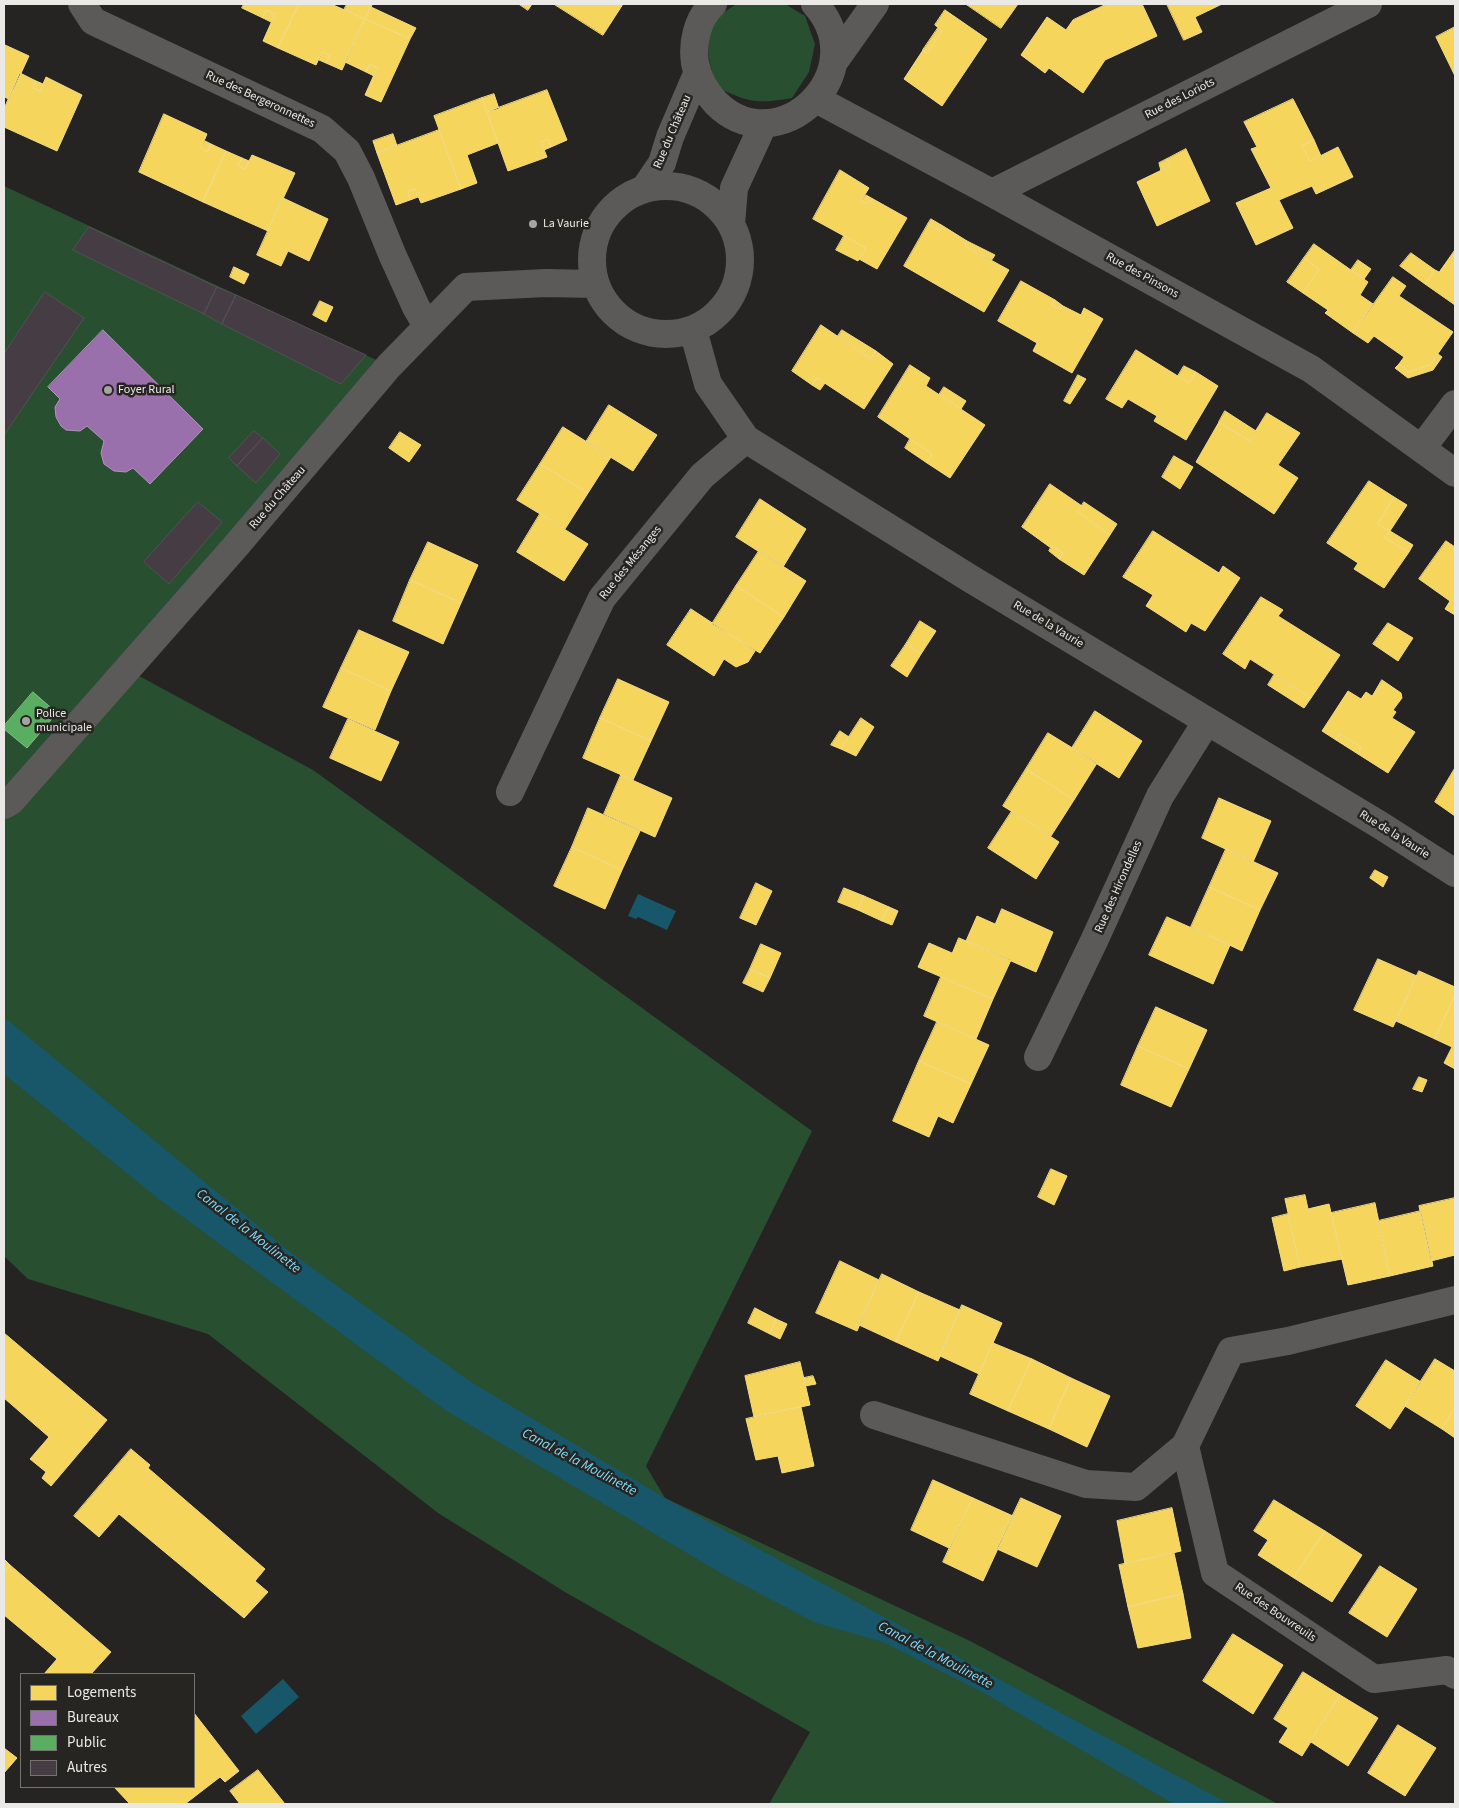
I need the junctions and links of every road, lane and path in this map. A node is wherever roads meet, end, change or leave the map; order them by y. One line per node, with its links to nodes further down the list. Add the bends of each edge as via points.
1 (82, 4): 14 (street, Rue des Bergeronnettes, via 93,21 322,129 347,151)
2 (815, 4): 6 (street, via 830,27)
3 (876, 4): 6 (street)
4 (1368, 4): 11 (street, Rue des Loriots)
5 (709, 5): 7 (street, via 698,28 693,51)
6 (834, 62): 8 (street, via 828,82)
7 (697, 74): 9 (street, via 707,94 723,109 742,119); 10 (street, Rue du Château, via 662,163)
8 (816, 99): 9 (street, via 803,111 786,119); 11 (street, Rue des Pinsons)
9 (764, 123): 12 (street, via 734,188)
10 (646, 188): 12 (street, via 669,186 694,191 716,204); 13 (street, via 624,198 606,215 595,236 591,260)
11 (992, 193): 18 (street, Rue des Pinsons, via 1311,369)
12 (731, 224): 15 (street, via 740,248 740,274 730,298 714,317)
13 (595, 284): 14 (street, Rue du Château, via 466,287); 15 (street, via 606,305 631,326 645,332 669,335)
14 (427, 326): 22 (street, Rue du Château, via 106,694)
15 (693, 330): 17 (street, Rue de la Vaurie, via 708,384)
16 (1455, 404): 18 (street)
17 (746, 439): 20 (street, Rue de la Vaurie); 21 (street, Rue des Mésanges, via 702,476 602,598)
18 (1422, 448): 19 (street, Rue des Pinsons)
19 (1455, 473)
20 (1207, 721): 23 (street, Rue de la Vaurie); 24 (street, Rue des Hirondelles, via 1160,796)
21 (510, 792)
22 (4, 805)
23 (1455, 873)
24 (1038, 1057)
25 (1455, 1300): 27 (street, via 1288,1341 1231,1351)
26 (874, 1415): 27 (street, via 1086,1484 1136,1487)
27 (1184, 1446): 28 (street, Rue des Bouvreuils, via 1215,1573 1374,1679 1447,1670)
28 (1455, 1675)

